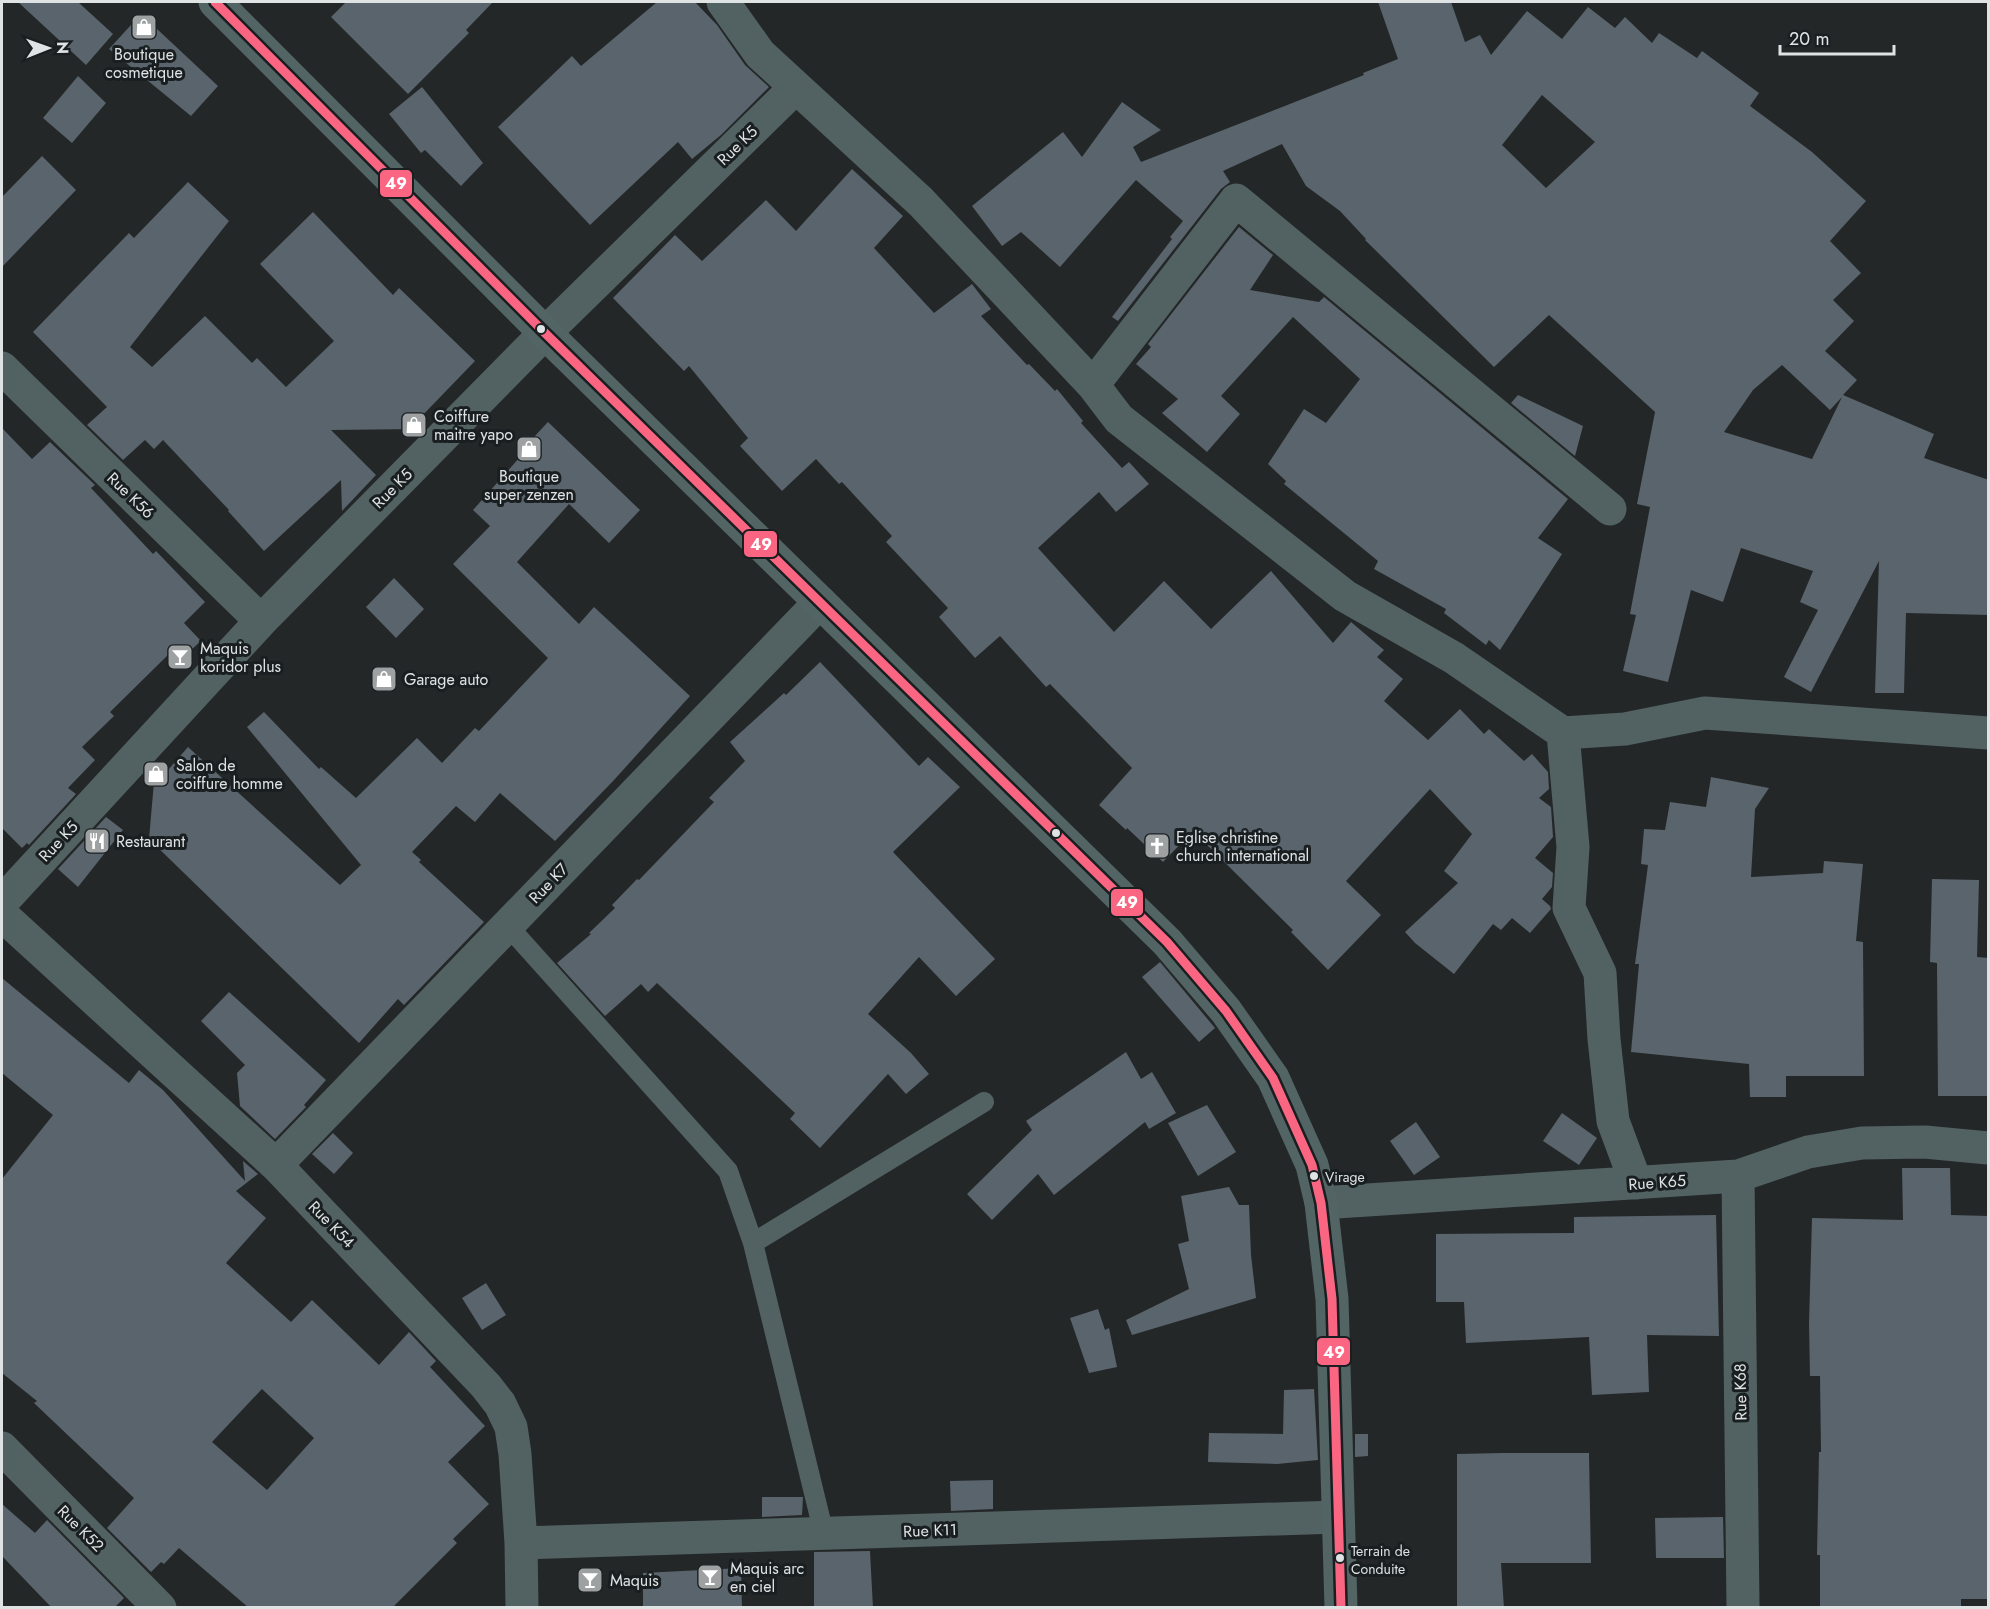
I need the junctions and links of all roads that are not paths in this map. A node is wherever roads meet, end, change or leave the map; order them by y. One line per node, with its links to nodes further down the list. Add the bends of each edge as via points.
1 (215, 2): 4 (street)
2 (723, 2): 3 (street, via 760,54)
3 (796, 87): 4 (street, Rue K5); 6 (street, via 921,202)
4 (545, 333): 8 (street); 9 (street, Rue K5)
5 (2, 368): 9 (street, Rue K56)
6 (1093, 385): 7 (street, via 1236,200); 10 (street, via 1119,419 1345,596 1454,658)
7 (1610, 509)
8 (820, 602): 14 (street, Rue K7); 20 (street, via 1167,942 1226,1011 1273,1078 1312,1166)
9 (261, 621): 12 (street, Rue K5)
10 (1563, 733): 11 (street, via 1625,729 1705,713); 19 (street, via 1573,847 1569,908 1600,973 1613,1121)
11 (1989, 733)
12 (2, 902)
13 (2, 915): 17 (street, Rue K54)
14 (507, 925): 17 (street, Rue K7); 21 (lane, via 728,1171)
15 (984, 1102): 21 (lane)
16 (1989, 1148): 18 (street, Rue K65, via 1925,1142 1863,1143 1808,1152)
17 (276, 1165): 25 (street, Rue K54, via 500,1404 511,1427)
18 (1738, 1176): 19 (street, Rue K65); 29 (street, Rue K68)
19 (1636, 1183): 20 (street, Rue K65)
20 (1321, 1203): 23 (street, via 1332,1299)
21 (753, 1243): 24 (lane)
22 (2, 1448): 26 (street, Rue K52)
23 (1338, 1517): 24 (street, Rue K11); 28 (street)
24 (824, 1533): 25 (street, Rue K11)
25 (521, 1543): 27 (street, Rue K54)
26 (160, 1608)
27 (522, 1608)
28 (1341, 1608)
29 (1743, 1608)

